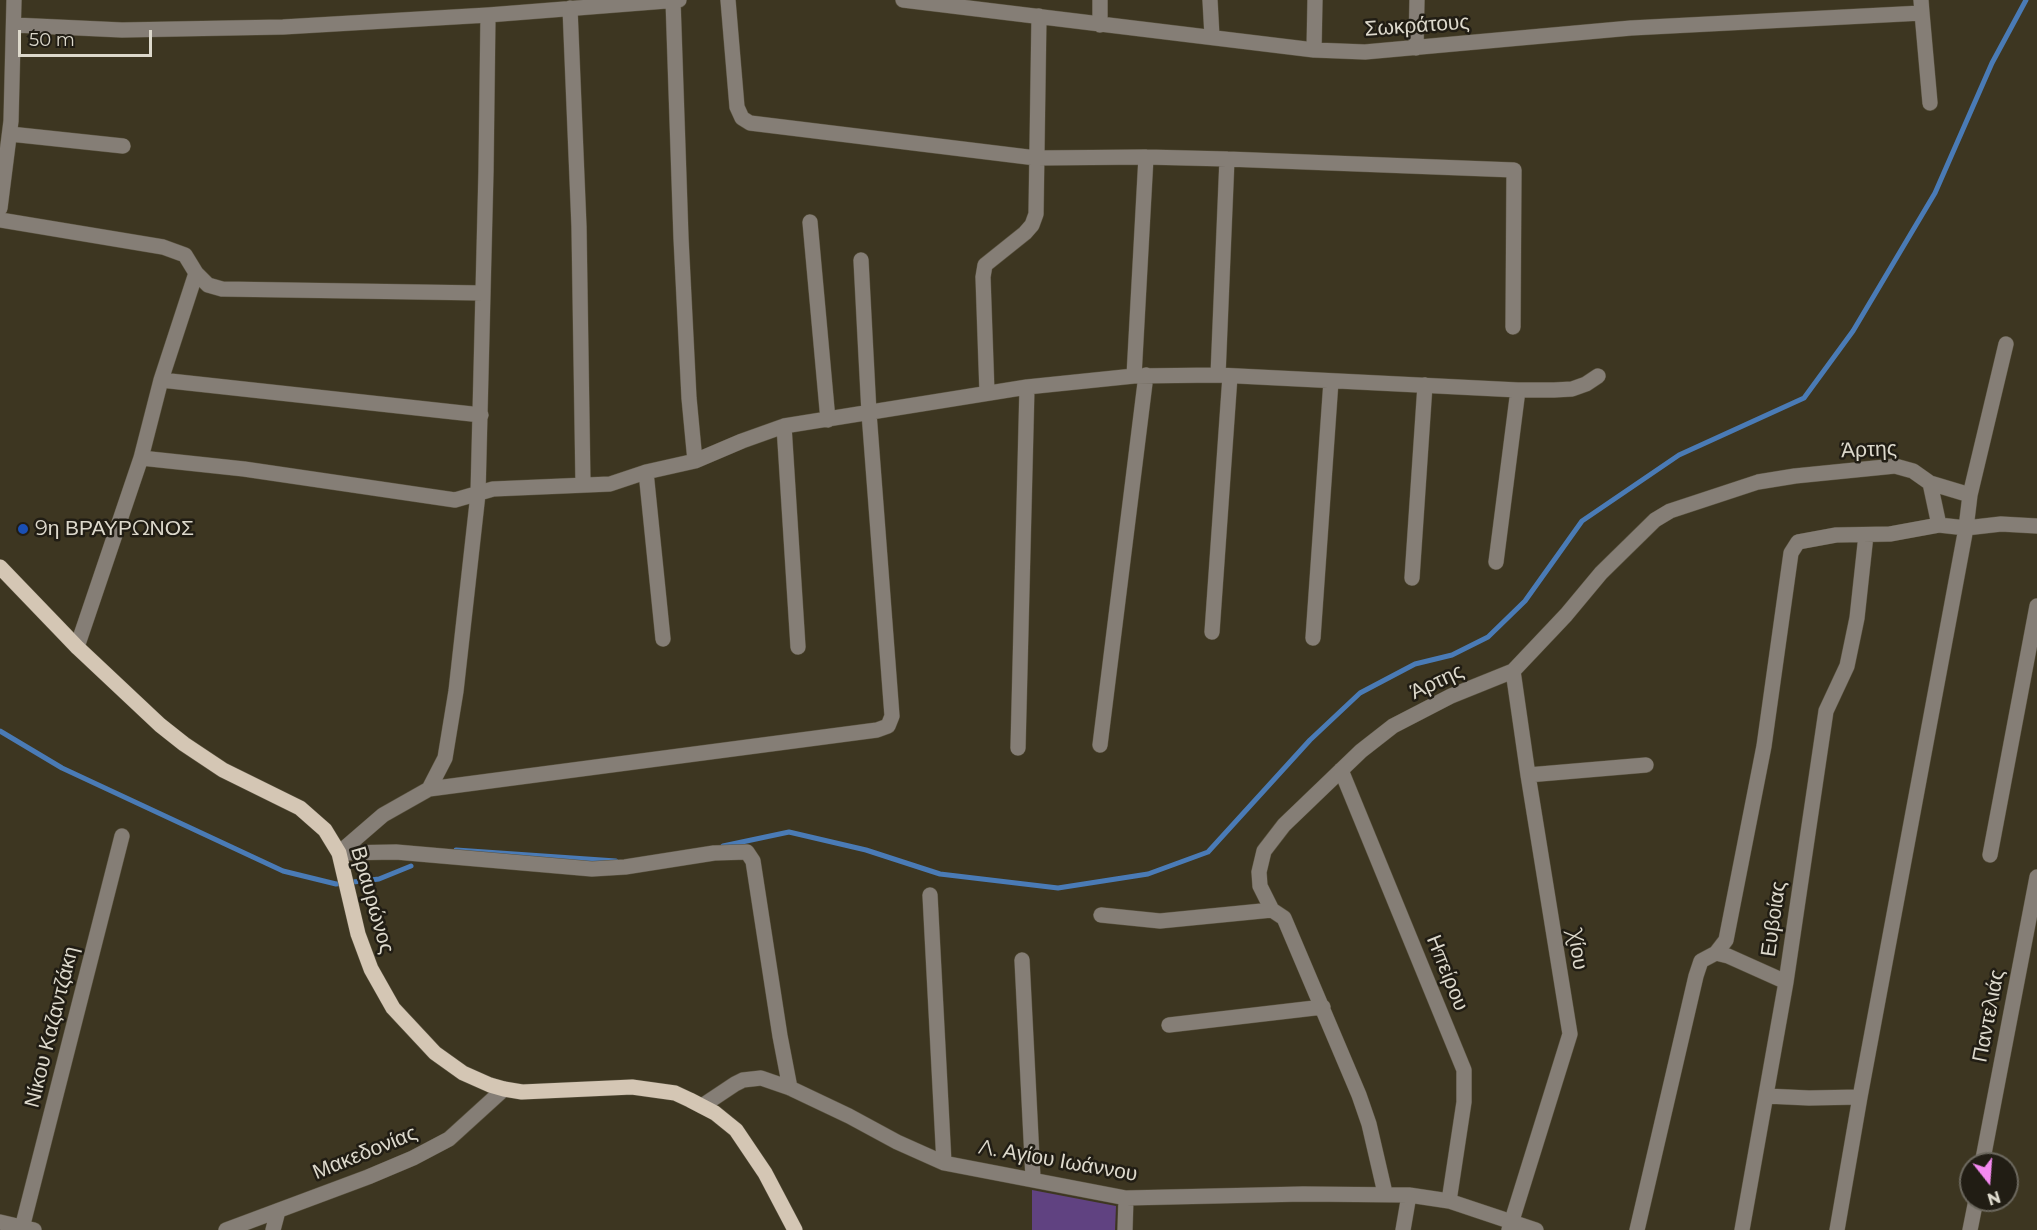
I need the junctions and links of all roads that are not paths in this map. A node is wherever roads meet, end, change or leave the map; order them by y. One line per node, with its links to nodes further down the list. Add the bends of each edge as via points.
1 (14, 0): 14 (street)
2 (673, 0): 3 (street); 11 (street); 48 (street, via 681,238)
3 (679, 0)
4 (728, 0): 24 (street, via 737,107 741,118 750,123)
5 (903, 0): 13 (street, Σωκράτους)
6 (1100, 0): 15 (street)
7 (1210, 0): 16 (street)
8 (1315, 0): 18 (street)
9 (1417, 0): 17 (street)
10 (1922, 7): 17 (street, Σωκράτους); 19 (street)
11 (570, 8): 12 (street); 51 (street, via 579,226)
12 (488, 15): 14 (street, via 195,29); 31 (street)
13 (1039, 16): 15 (street, Σωκράτους); 24 (street)
14 (14, 25): 20 (street)
15 (1100, 25): 16 (street, Σωκράτους)
16 (1212, 36): 18 (street, Σωκράτους)
17 (1416, 48): 18 (street, Σωκράτους)
18 (1314, 50)
19 (1930, 103)
20 (5, 112): 21 (street)
21 (9, 134): 22 (street); 26 (street)
22 (123, 146)
23 (1146, 157): 24 (street); 25 (street); 34 (street)
24 (1036, 158): 42 (street, via 1036,214 1032,225 985,265)
25 (1227, 159): 32 (street, via 1514,170); 35 (street)
26 (0, 208)
27 (0, 220): 30 (street, via 163,247 184,255)
28 (810, 222): 45 (street)
29 (861, 260): 43 (street)
30 (196, 273): 31 (street, via 208,285 222,289); 37 (street)
31 (483, 294): 44 (street)
32 (1513, 327)
33 (2006, 344): 53 (street)
34 (1140, 376): 35 (street); 40 (street); 68 (street)
35 (1224, 376): 38 (street); 62 (street)
36 (1598, 376): 41 (street, via 1572,389)
37 (161, 380): 44 (street); 47 (street)
38 (1331, 381): 39 (street); 63 (street)
39 (1425, 385): 41 (street); 60 (street)
40 (1027, 387): 42 (street); 69 (street)
41 (1518, 390): 58 (street)
42 (987, 393): 43 (street)
43 (868, 413): 45 (street); 73 (street, via 892,716 888,726)
44 (480, 415): 52 (street)
45 (828, 420): 46 (street)
46 (784, 426): 48 (street); 66 (street)
47 (141, 458): 52 (street, via 455,500); 65 (street)
48 (695, 461): 49 (street)
49 (646, 472): 51 (street, via 610,484); 64 (street)
50 (1930, 483): 53 (street, Άρτης); 54 (street); 67 (street, Άρτης, via 1913,471 1895,466 1795,476 1758,482 1670,511 1655,520 1602,573)
51 (583, 485): 52 (street, via 493,489)
52 (478, 494): 73 (street, via 445,758)
53 (1970, 495): 56 (street)
54 (1939, 525): 56 (street); 57 (street)
55 (2037, 526): 56 (street, via 2001,524)
56 (1966, 528): 89 (street)
57 (1866, 535): 81 (street, via 1810,538 1798,542 1791,553 1764,746 1726,940); 83 (street, Ευβοίας, via 1857,618 1847,666 1826,711)
58 (1497, 562)
59 (0, 567): 65 (main road, Βραυρώνος)
60 (1412, 578)
61 (2037, 606): 76 (street)
62 (1212, 632)
63 (1313, 638)
64 (663, 639)
65 (77, 647): 75 (main road, Βραυρώνος, via 184,744 316,820)
66 (798, 647)
67 (1514, 670): 71 (street, Άρτης, via 1393,726); 72 (street, Χίου)
68 (1100, 745)
69 (1018, 748)
70 (1646, 765): 72 (street)
71 (1341, 770): 79 (street, Άρτης, via 1284,825 1264,851 1258,872); 97 (street, Ηπείρου, via 1464,1070 1464,1102)
72 (1528, 775): 101 (street, Χίου, via 1570,1034)
73 (429, 789): 75 (street, via 383,815)
74 (122, 836): 102 (street, Νίκου Καζαντζάκη)
75 (339, 853): 86 (street, via 396,852 592,869 747,852 753,861); 87 (main road, Βραυρώνος, via 357,934 393,1008 452,1066)
76 (1990, 855)
77 (2037, 877): 91 (street, Παντελιάς)
78 (930, 896): 92 (street)
79 (1272, 910): 80 (street, via 1160,921); 84 (street, Άρτης, via 1284,918)
80 (1101, 915)
81 (1716, 953): 83 (street); 109 (street, via 1701,961 1696,976)
82 (1022, 960): 93 (street)
83 (1786, 982): 88 (street, Ευβοίας)
84 (1323, 1007): 85 (street); 94 (street, Άρτης, via 1369,1124)
85 (1170, 1025)
86 (790, 1088): 90 (street, Λ. Αγίου Ιωάννου, via 761,1078 743,1080); 92 (street, Λ. Αγίου Ιωάννου)
87 (504, 1089): 90 (main road, Βραυρώνος, via 522,1092 641,1088 675,1093); 98 (street, Μακεδονίας, via 450,1139 368,1177)
88 (1766, 1096): 89 (street); 110 (street, Ευβοίας)
89 (1860, 1097): 111 (street)
90 (702, 1106): 105 (main road, Βραυρώνος, via 736,1130 765,1173)
91 (1984, 1152)
92 (944, 1163): 93 (street, Λ. Αγίου Ιωάννου)
93 (1033, 1178): 96 (street, Λ. Αγίου Ιωάννου)
94 (1385, 1193): 95 (street, Λ. Αγίου Ιωάννου); 96 (street, Λ. Αγίου Ιωάννου)
95 (1409, 1195): 97 (street, Λ. Αγίου Ιωάννου); 107 (street)
96 (1126, 1198): 106 (street)
97 (1449, 1201): 101 (street, Λ. Αγίου Ιωάννου)
98 (278, 1210): 103 (street, Μακεδονίας); 104 (street)
99 (1974, 1212): 112 (street)
100 (0, 1222): 102 (street)
101 (1510, 1226): 108 (street, Λ. Αγίου Ιωάννου)
102 (28, 1229)
103 (226, 1230)
104 (273, 1230)
105 (795, 1230)
106 (1125, 1230)
107 (1403, 1230)
108 (1536, 1230)
109 (1637, 1230)
110 (1742, 1230)
111 (1837, 1230)
112 (1970, 1230)

